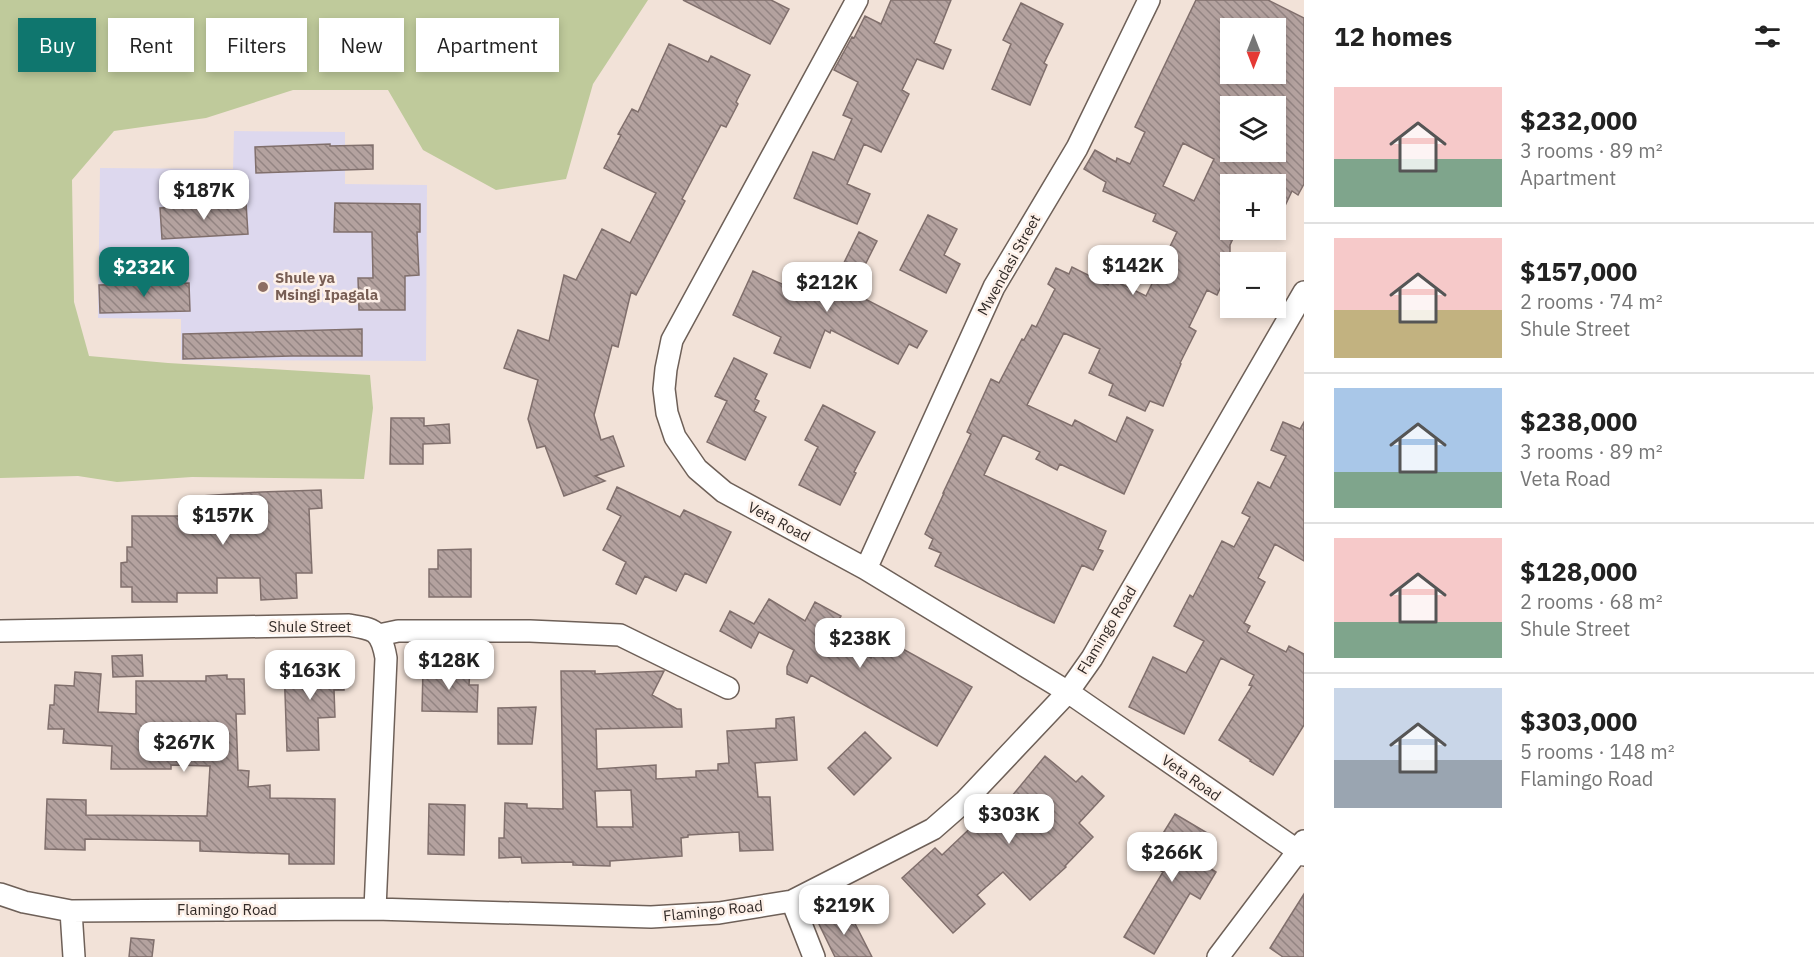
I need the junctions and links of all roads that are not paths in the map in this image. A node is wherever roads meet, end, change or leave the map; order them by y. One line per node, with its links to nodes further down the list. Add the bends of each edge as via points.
1 (857, 0): 4 (street, Veta Road, via 672,340 664,389 675,437 697,469 724,492)
2 (1149, 0): 4 (street, Mwendasi Street, via 1077,148 994,287)
3 (1304, 292): 8 (street, Flamingo Road, via 1092,658)
4 (866, 569): 8 (street, Veta Road)
5 (0, 631): 6 (street, Shule Street, via 349,625 369,628)
6 (379, 635): 7 (street, via 398,631 530,630 620,635); 12 (street, via 386,658)
7 (728, 688)
8 (1068, 692): 9 (street, Veta Road); 11 (street, Flamingo Road, via 965,801 933,829)
9 (1302, 849): 16 (street)
10 (0, 894): 13 (street, Flamingo Road)
11 (792, 902): 12 (street, Flamingo Road, via 719,913 651,917); 15 (street)
12 (375, 909): 13 (street, Flamingo Road)
13 (70, 911): 14 (street)
14 (74, 957)
15 (814, 957)
16 (1218, 957)

